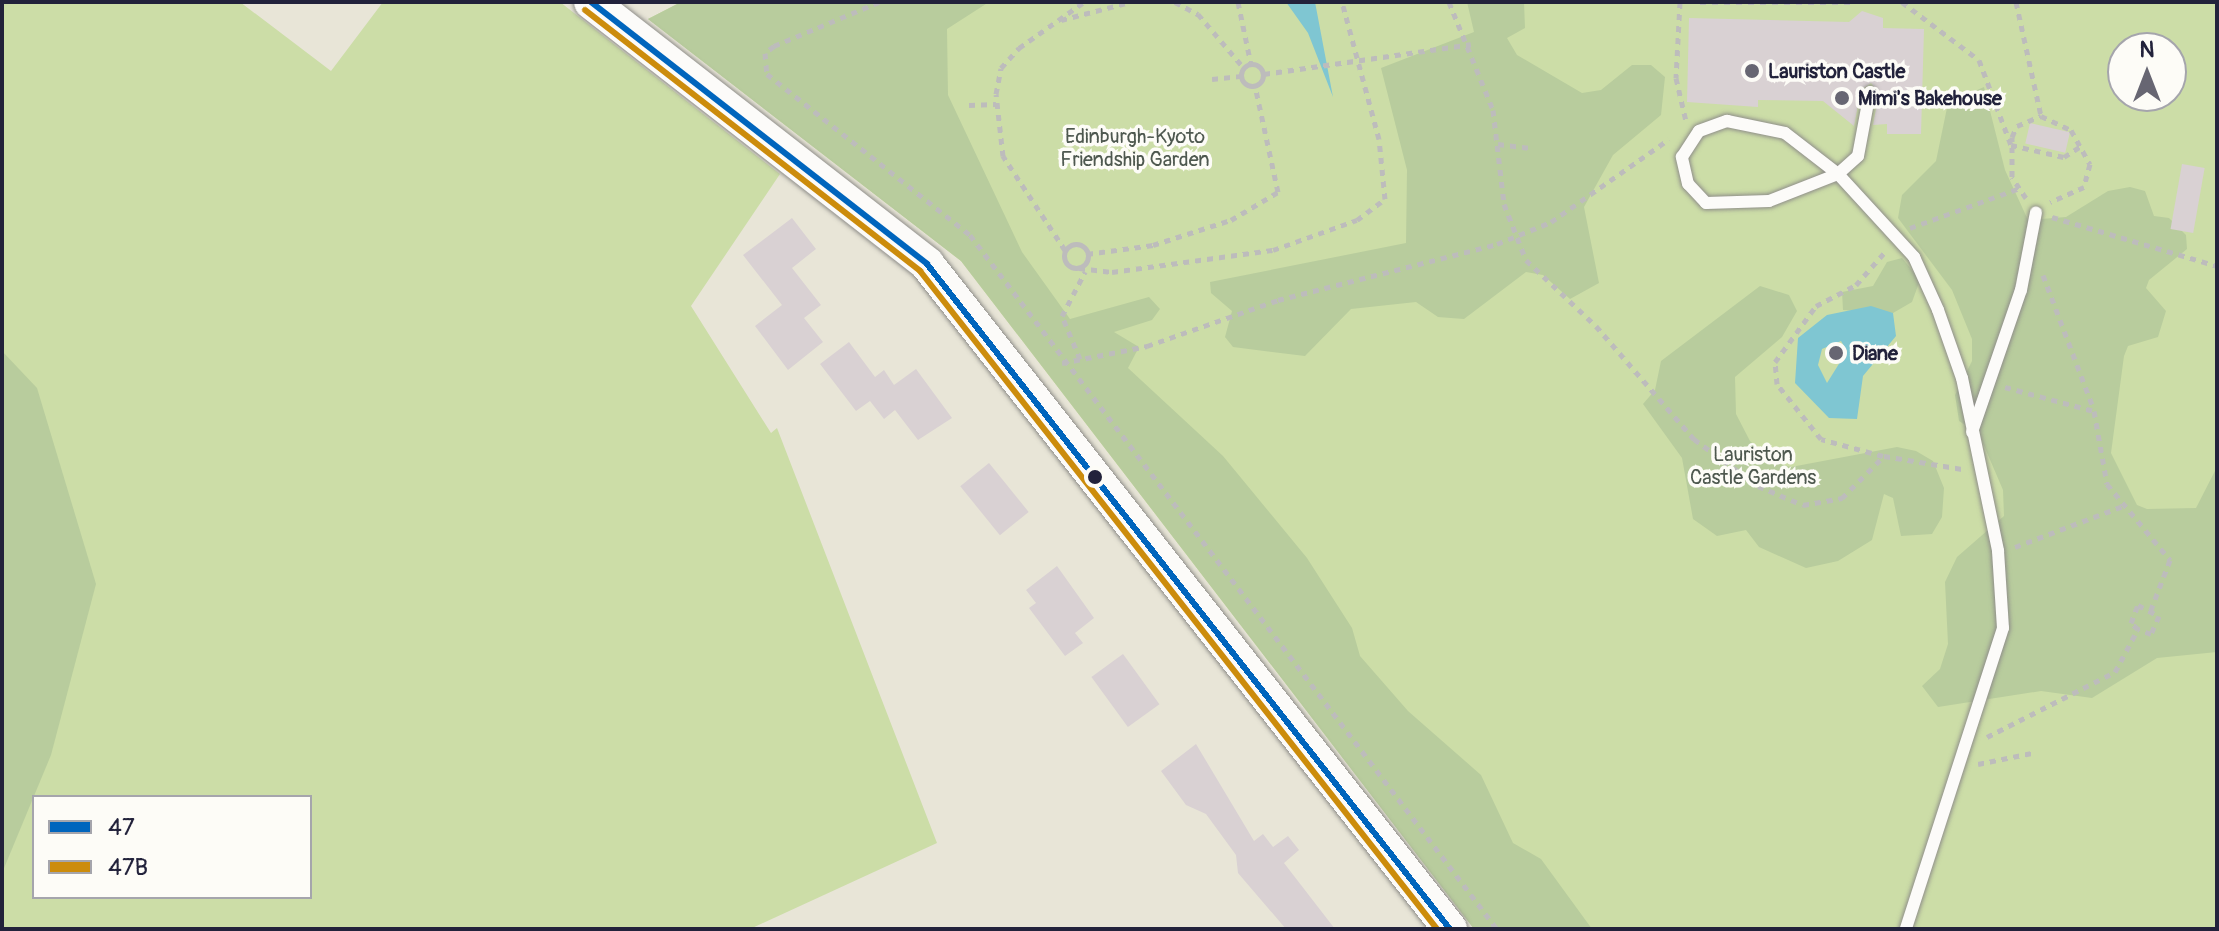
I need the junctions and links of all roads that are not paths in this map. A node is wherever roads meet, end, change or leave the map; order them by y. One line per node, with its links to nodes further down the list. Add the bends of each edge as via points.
1 (591, 2): 6 (street, via 927,264)
2 (1870, 92): 3 (lane, via 1858,156)
3 (1838, 174): 3 (lane, via 1760,123 1709,126 1682,157 1688,184 1714,204 1769,201); 5 (lane, via 1895,233 1938,310)
4 (2036, 212): 5 (lane, via 1991,383)
5 (1972, 432): 7 (lane, via 1998,551 2003,628 1965,765)
6 (1450, 929)
7 (1906, 929)

